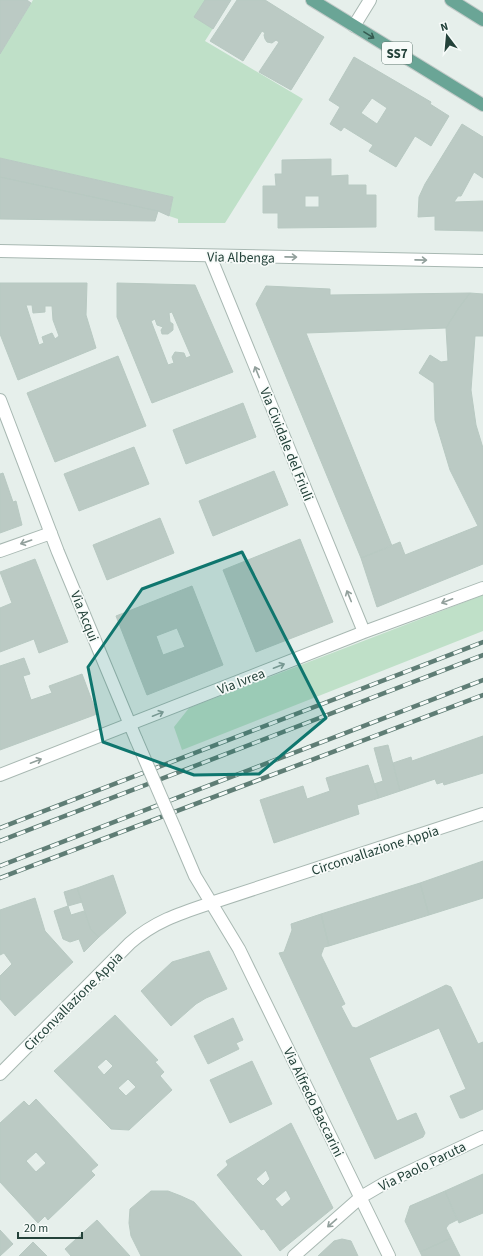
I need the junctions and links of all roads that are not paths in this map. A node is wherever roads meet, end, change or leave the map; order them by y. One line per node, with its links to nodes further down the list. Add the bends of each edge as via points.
1 (312, 0): 5 (main road, SS7)
2 (370, 0): 5 (street)
3 (451, 0): 4 (main road)
4 (483, 20)
5 (354, 26): 6 (main road, SS7, one-way to 6)
6 (483, 104)
7 (0, 251): 8 (street, Via Albenga)
8 (210, 256): 9 (street, Via Albenga, one-way to 9); 14 (street, Via Cividale del Friuli, one-way to 8)
9 (483, 261)
10 (0, 400): 11 (street, Via Acqui)
11 (52, 533): 12 (street, one-way to 12); 15 (street, Via Acqui)
12 (0, 551)
13 (483, 588): 14 (street, Via Ivrea, one-way to 14)
14 (364, 632): 15 (street, Via Ivrea, one-way to 14)
15 (130, 725): 16 (street, Via Ivrea, one-way to 15); 18 (street, Via Acqui, bridge, via 194,876)
16 (0, 775)
17 (483, 814): 18 (street, Circonvallazione Appia)
18 (211, 903): 19 (street, Circonvallazione Appia, via 170,917 147,929); 21 (street, Via Alfredo Baccarini, via 239,949)
19 (0, 1074)
20 (483, 1137): 21 (street, Via Paolo Paruta)
21 (361, 1197): 22 (street, Via Paolo Paruta, one-way to 22); 23 (street, Via Alfredo Baccarini)
22 (294, 1256)
23 (389, 1256)

